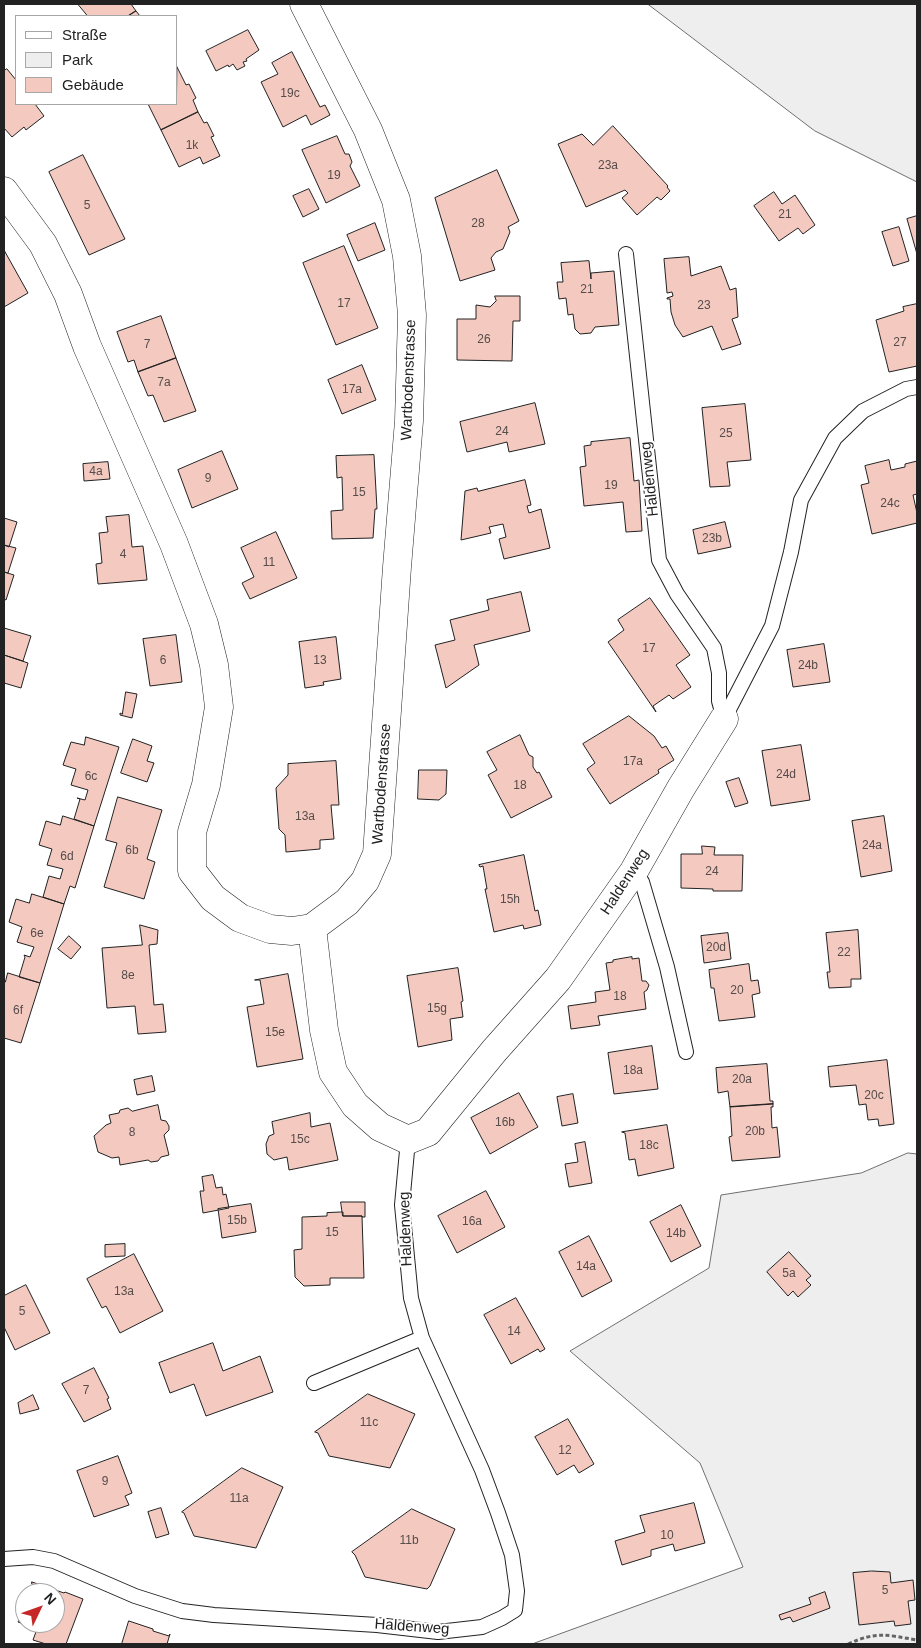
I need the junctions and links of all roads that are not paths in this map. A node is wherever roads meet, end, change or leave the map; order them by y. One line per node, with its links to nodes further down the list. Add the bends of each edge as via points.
1 (304, 4): 7 (street, Wartbodenstrasse, via 368,130 396,200 407,256 412,315 409,421 376,854 365,881 348,902)
2 (4, 191): 7 (street, Wartbodenstrasse, via 43,244 68,294 87,346 174,544 204,624 220,707 206,785 192,832 192,871 213,898 240,918 277,930)
3 (626, 254): 5 (lane, Haldenweg, via 659,560 677,594 714,648)
4 (917, 387): 5 (lane, Haldenweg, via 906,389 863,411 835,438 801,500 772,626)
5 (724, 719): 6 (street, Haldenweg)
6 (634, 871): 8 (lane, via 642,882 667,967); 9 (street, Haldenweg, via 558,979 428,1132)
7 (312, 928): 9 (street, via 324,1030 333,1072 355,1105 380,1127)
8 (686, 1052)
9 (408, 1140): 10 (lane, Haldenweg, via 402,1205 411,1298)
10 (422, 1338): 11 (lane); 12 (lane, Haldenweg, via 482,1470 512,1555 517,1591 515,1610 502,1618 482,1627 438,1632 182,1611 135,1596 54,1561 33,1557)
11 (314, 1383)
12 (4, 1559)

